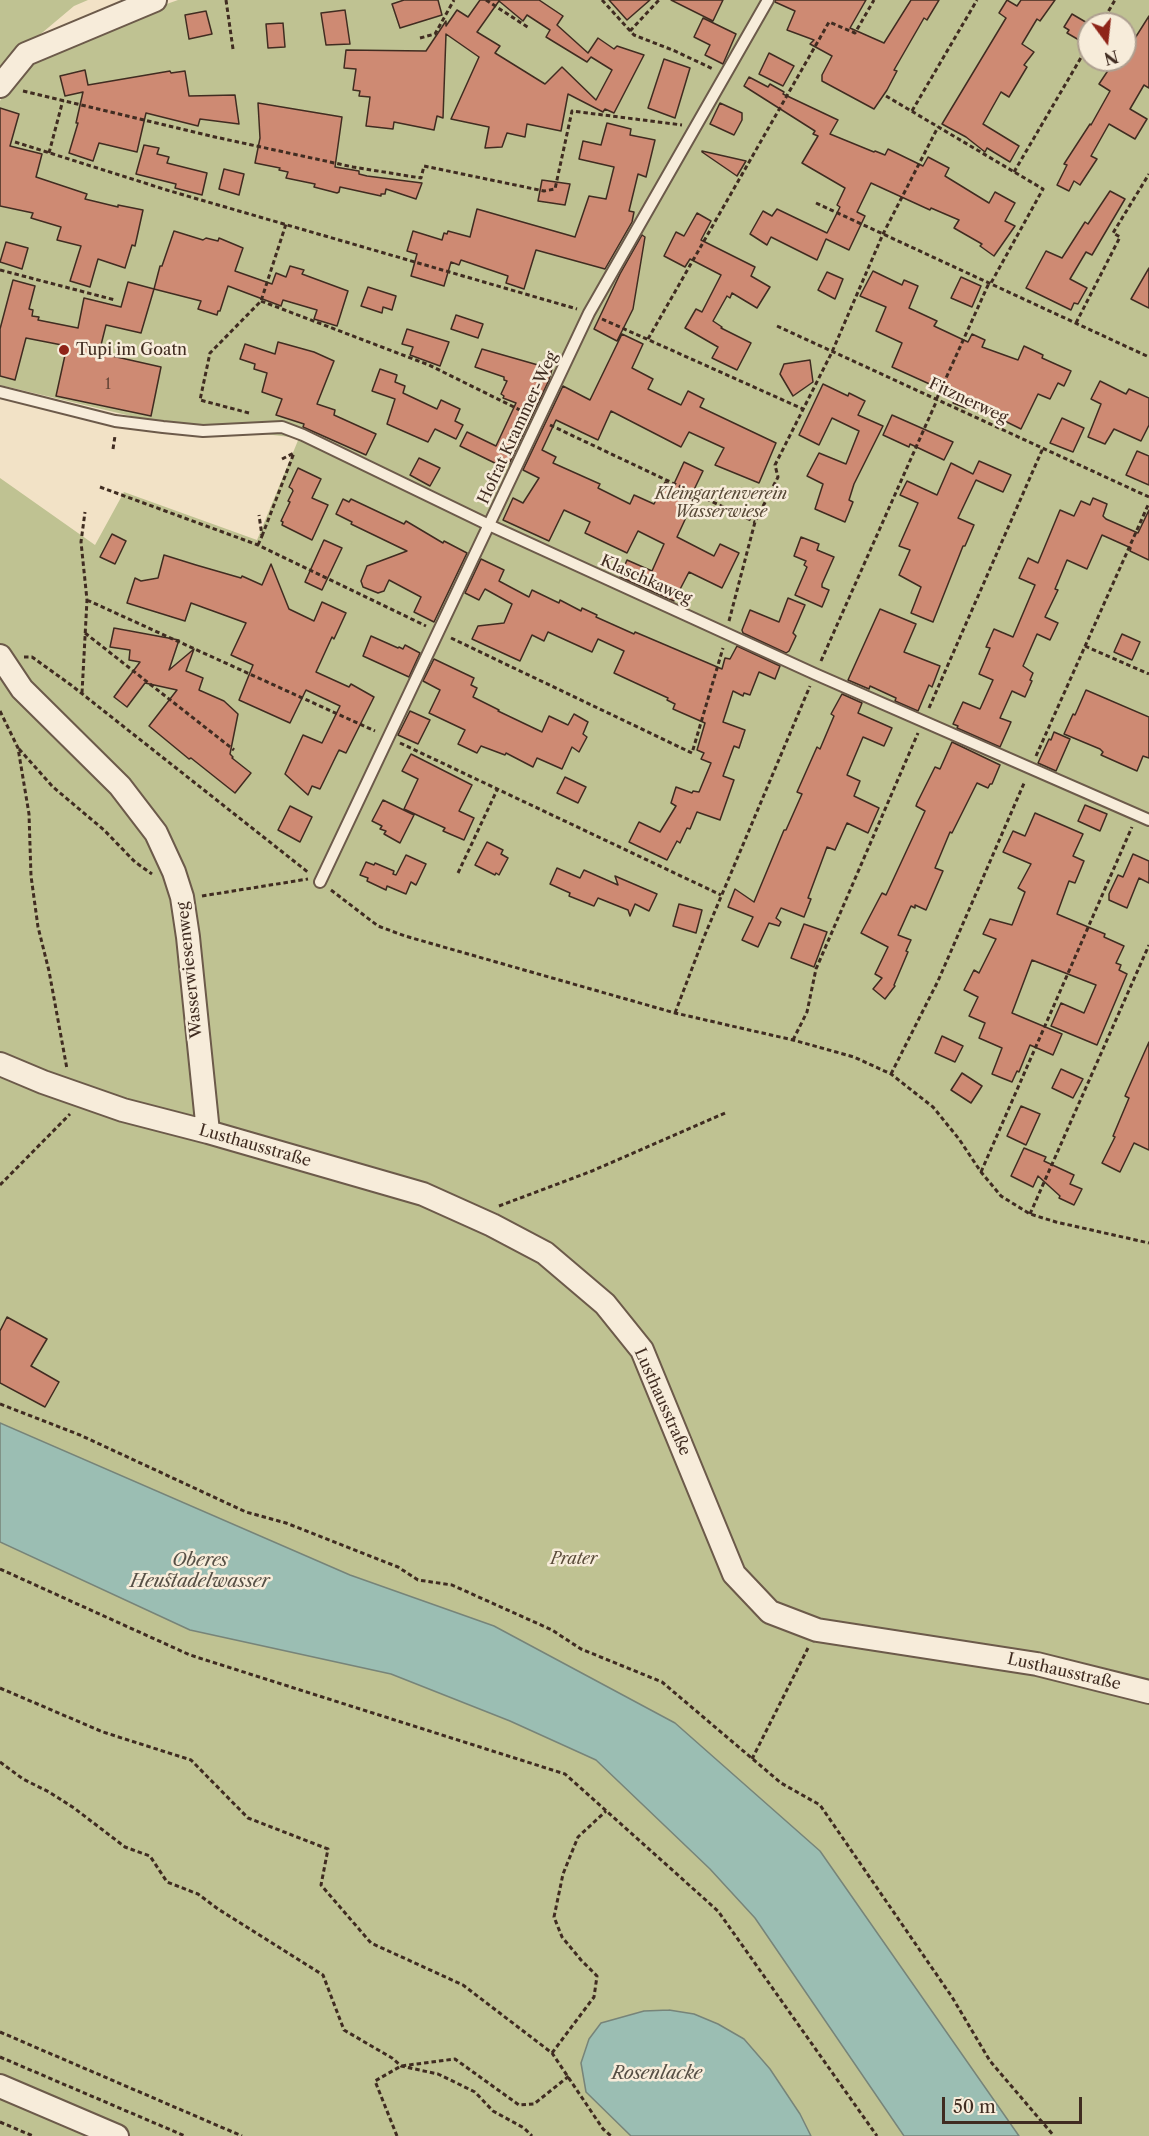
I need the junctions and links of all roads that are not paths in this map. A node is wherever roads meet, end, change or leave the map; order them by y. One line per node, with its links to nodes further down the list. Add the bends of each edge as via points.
1 (155, 0): 3 (street, via 26,54)
2 (768, 0): 5 (lane, Hofrat Krammer-Weg, via 589,313)
3 (11, 88)
4 (0, 392): 5 (lane, Klaschkaweg, via 120,422 203,431 282,427)
5 (489, 525): 7 (lane, Klaschkaweg); 8 (lane, Hofrat Krammer-Weg)
6 (1, 658): 10 (street, Wasserwiesenweg, via 22,689 120,786 156,833 174,872 188,937)
7 (1149, 820)
8 (320, 882)
9 (0, 1064): 10 (street, Lusthausstraße, via 123,1110)
10 (208, 1132): 11 (street, Lusthausstraße, via 423,1194 545,1253 605,1304 642,1350 734,1574 770,1612 817,1630 1037,1664)
11 (1149, 1692)
12 (0, 2086): 13 (street)
13 (117, 2136)

